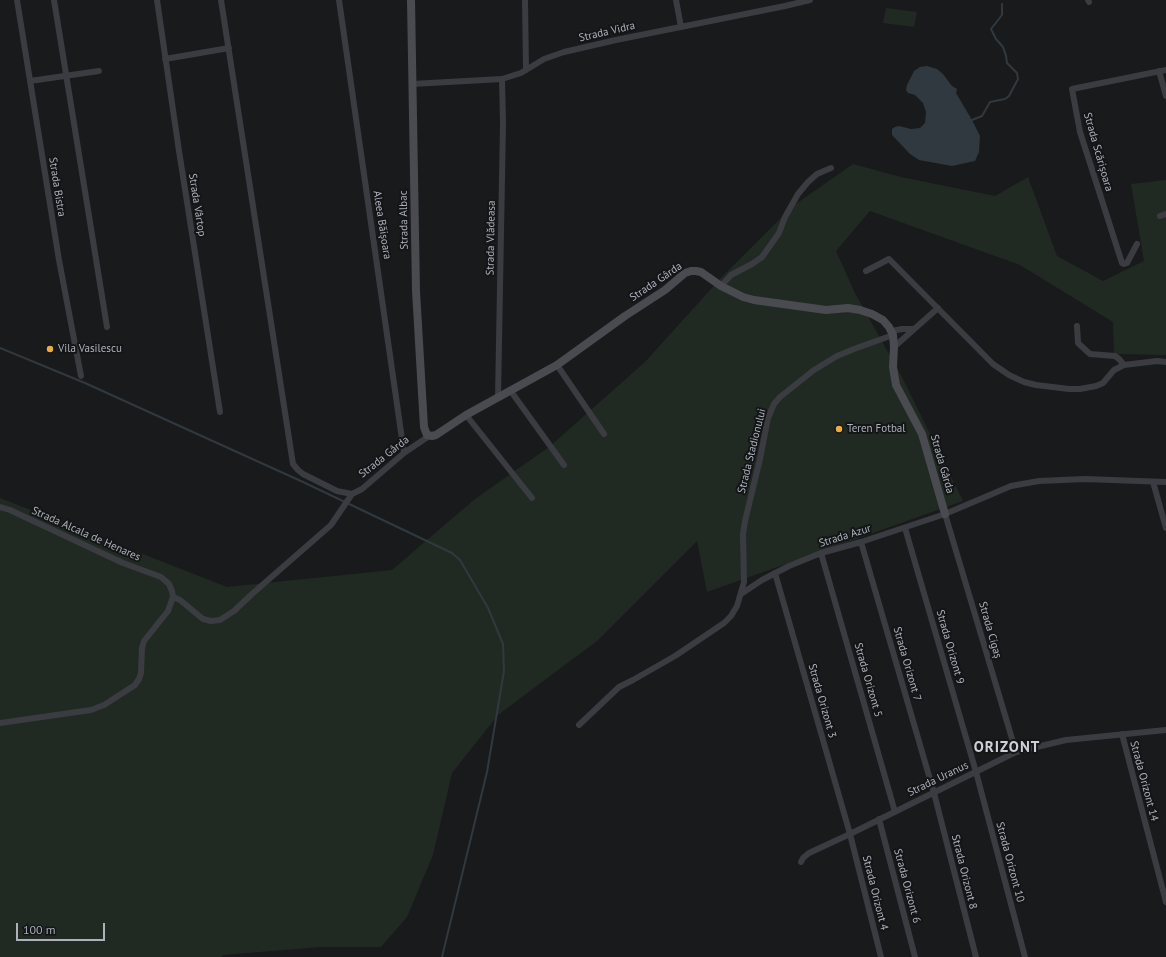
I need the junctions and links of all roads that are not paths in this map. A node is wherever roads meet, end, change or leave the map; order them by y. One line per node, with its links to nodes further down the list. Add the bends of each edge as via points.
1 (17, 0): 19 (street, Strada Bistra)
2 (54, 0): 17 (street)
3 (157, 0): 12 (street, Strada Vârtop)
4 (221, 0): 11 (street)
5 (339, 0): 42 (street, Aleea Băișoara)
6 (411, 0): 20 (street, Strada Albac)
7 (525, 0): 13 (street)
8 (676, 0): 10 (street)
9 (810, 0): 10 (street, Strada Vidra)
10 (681, 27): 13 (street, Strada Vidra, via 564,52 544,59)
11 (229, 48): 12 (street); 46 (street, via 293,464 303,474)
12 (165, 59): 38 (street, Strada Vârtop)
13 (526, 70): 18 (street, Strada Vidra)
14 (1166, 70): 16 (street, Strada Scărișoara)
15 (99, 71): 17 (street)
16 (1159, 71): 21 (street); 23 (street, Strada Scărișoara, via 1072,89 1080,132 1122,263 1127,263)
17 (67, 76): 19 (street); 28 (street)
18 (502, 80): 20 (street, Strada Vidra); 37 (street, Strada Vlădeasa)
19 (30, 81): 35 (street, Strada Bistra)
20 (412, 84): 41 (street, Strada Albac, via 416,291 424,431)
21 (1166, 96)
22 (831, 168): 25 (street, via 817,174 798,194 779,233 762,257 731,275)
23 (1137, 244)
24 (866, 271): 26 (street, via 889,259)
25 (721, 286): 30 (street, Strada Gârda, via 754,300 826,310 860,310 883,320); 33 (street, Strada Gârda, via 701,272 685,273 665,290)
26 (938, 308): 29 (street); 34 (street, via 993,364 1024,382 1069,389 1096,386)
27 (1077, 326): 34 (street, via 1078,343 1090,354 1115,356)
28 (107, 327)
29 (914, 329): 30 (street, Strada Stadionului, via 902,329); 31 (street)
30 (892, 333): 31 (street, Strada Gârda); 55 (street, Strada Stadionului, via 837,356 814,370 774,404 768,418 745,521)
31 (894, 347): 49 (street, Strada Gârda, via 892,367 896,385 922,434)
32 (1166, 362): 34 (street)
33 (557, 365): 36 (street, Strada Gârda); 40 (street)
34 (1124, 365)
35 (81, 376)
36 (510, 390): 37 (street, Strada Gârda); 43 (street)
37 (498, 397): 39 (street, Strada Gârda)
38 (220, 412)
39 (466, 415): 41 (street, Strada Gârda, via 440,433); 47 (street)
40 (604, 434)
41 (429, 436): 42 (street, Strada Gârda)
42 (404, 454): 46 (street, Strada Gârda)
43 (564, 465)
44 (1153, 482): 45 (street, Strada Azur); 49 (street, Strada Azur, via 1085,479 1026,482); 51 (street)
45 (1166, 482)
46 (351, 497): 56 (street, Strada Gârda, via 331,525 234,611 220,620 203,619)
47 (532, 498)
48 (0, 507): 56 (street, Strada Alcala de Henares, via 123,563 161,577 169,584)
49 (945, 514): 50 (street, Strada Azur); 61 (street, Strada Cigaș)
50 (905, 528): 52 (street, Strada Azur); 62 (street, Strada Orizont 9)
51 (1166, 528)
52 (861, 542): 53 (street, Strada Azur); 63 (street, Strada Orizont 7)
53 (821, 553): 54 (street, Strada Azur); 64 (street, Strada Orizont 5)
54 (775, 573): 55 (street, Strada Azur); 66 (street, Strada Orizont 3)
55 (742, 594): 58 (street, via 731,616 724,623 675,656 619,687)
56 (173, 597): 57 (street, via 168,611 144,641 141,673 135,686 91,710)
57 (0, 723)
58 (579, 725)
59 (1166, 730): 60 (street, Strada Uranus)
60 (1122, 734): 61 (street, Strada Uranus, via 1066,740); 68 (street, Strada Orizont 14)
61 (1016, 752): 62 (street, Strada Uranus)
62 (976, 772): 63 (street, Strada Uranus); 72 (street, Strada Orizont 10)
63 (934, 792): 64 (street, Strada Uranus); 71 (street, Strada Orizont 8)
64 (895, 812): 65 (street, Strada Uranus)
65 (879, 819): 66 (street, Strada Uranus); 70 (street, Strada Orizont 6)
66 (850, 834): 67 (street, Strada Uranus, via 809,852); 69 (street, Strada Orizont 4)
67 (801, 862)
68 (1166, 902)
69 (882, 957)
70 (915, 957)
71 (976, 957)
72 (1025, 957)

